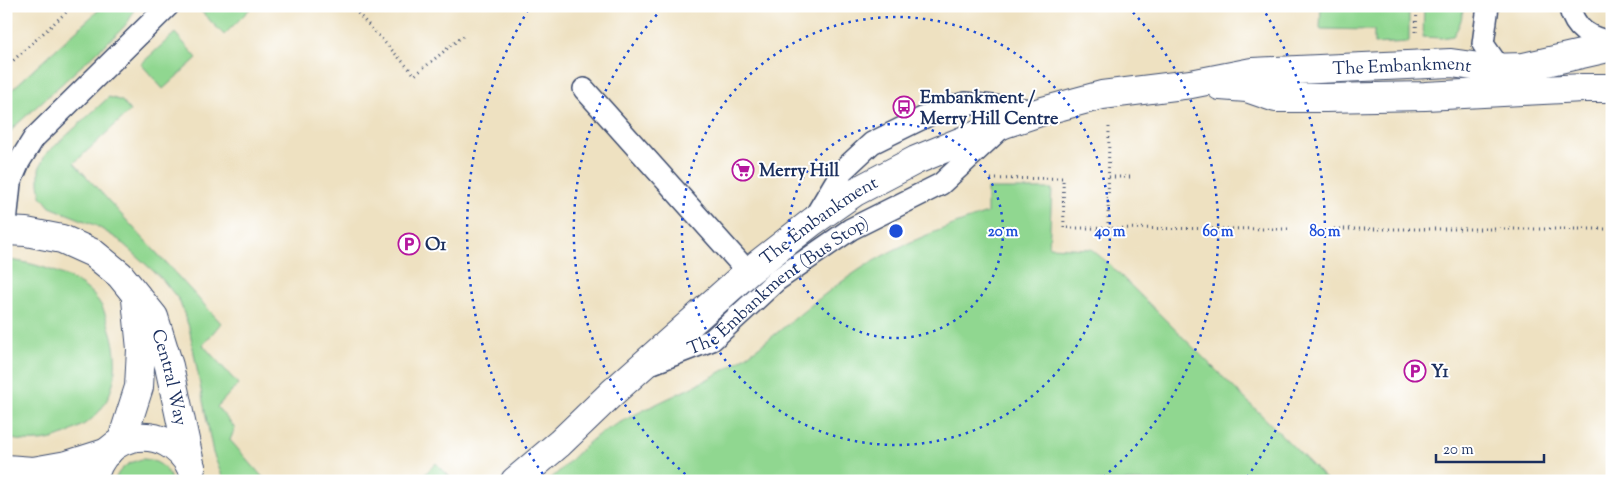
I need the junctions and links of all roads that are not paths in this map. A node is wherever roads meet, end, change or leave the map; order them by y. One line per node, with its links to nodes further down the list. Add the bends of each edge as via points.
1 (168, 6): 16 (lane, via 34,138 10,183)
2 (1488, 6): 5 (lane)
3 (1569, 6): 4 (lane, via 1582,31 1596,39)
4 (1612, 42)
5 (1483, 44): 7 (lane); 8 (lane)
6 (1612, 47): 8 (street, The Embankment, via 1524,66)
7 (1451, 63): 8 (street, The Embankment); 9 (street, The Embankment, via 1252,72)
8 (1499, 67): 10 (lane, via 1519,82 1552,82)
9 (1192, 84): 10 (street, The Embankment, via 1247,88 1276,98 1425,96); 13 (street, The Embankment, via 1102,95)
10 (1583, 88): 11 (street, The Embankment)
11 (1612, 88)
12 (584, 89): 18 (lane)
13 (1043, 111): 14 (street, The Embankment); 15 (lane, The Embankment (Bus Stop), via 965,103 937,111 872,143 842,171)
14 (1004, 124): 15 (street, The Embankment, via 916,160 855,192); 20 (lane, The Embankment (Bus Stop), via 941,184 851,229 778,280 712,340)
15 (812, 222): 18 (street, The Embankment)
16 (6, 223)
17 (6, 231): 19 (street, Central Way, via 62,239 93,252 120,275)
18 (748, 272): 20 (street, The Embankment)
19 (135, 295): 21 (street, Central Way, via 142,349 140,387); 23 (street, Central Way, via 154,317 169,366)
20 (643, 367): 26 (street, The Embankment)
21 (115, 446): 22 (street, via 67,464 33,471); 23 (street, via 140,436 154,437 174,446 186,459); 25 (street, via 95,468)
22 (6, 471): 24 (street)
23 (192, 474)
24 (31, 481)
25 (93, 481)
26 (515, 481)

